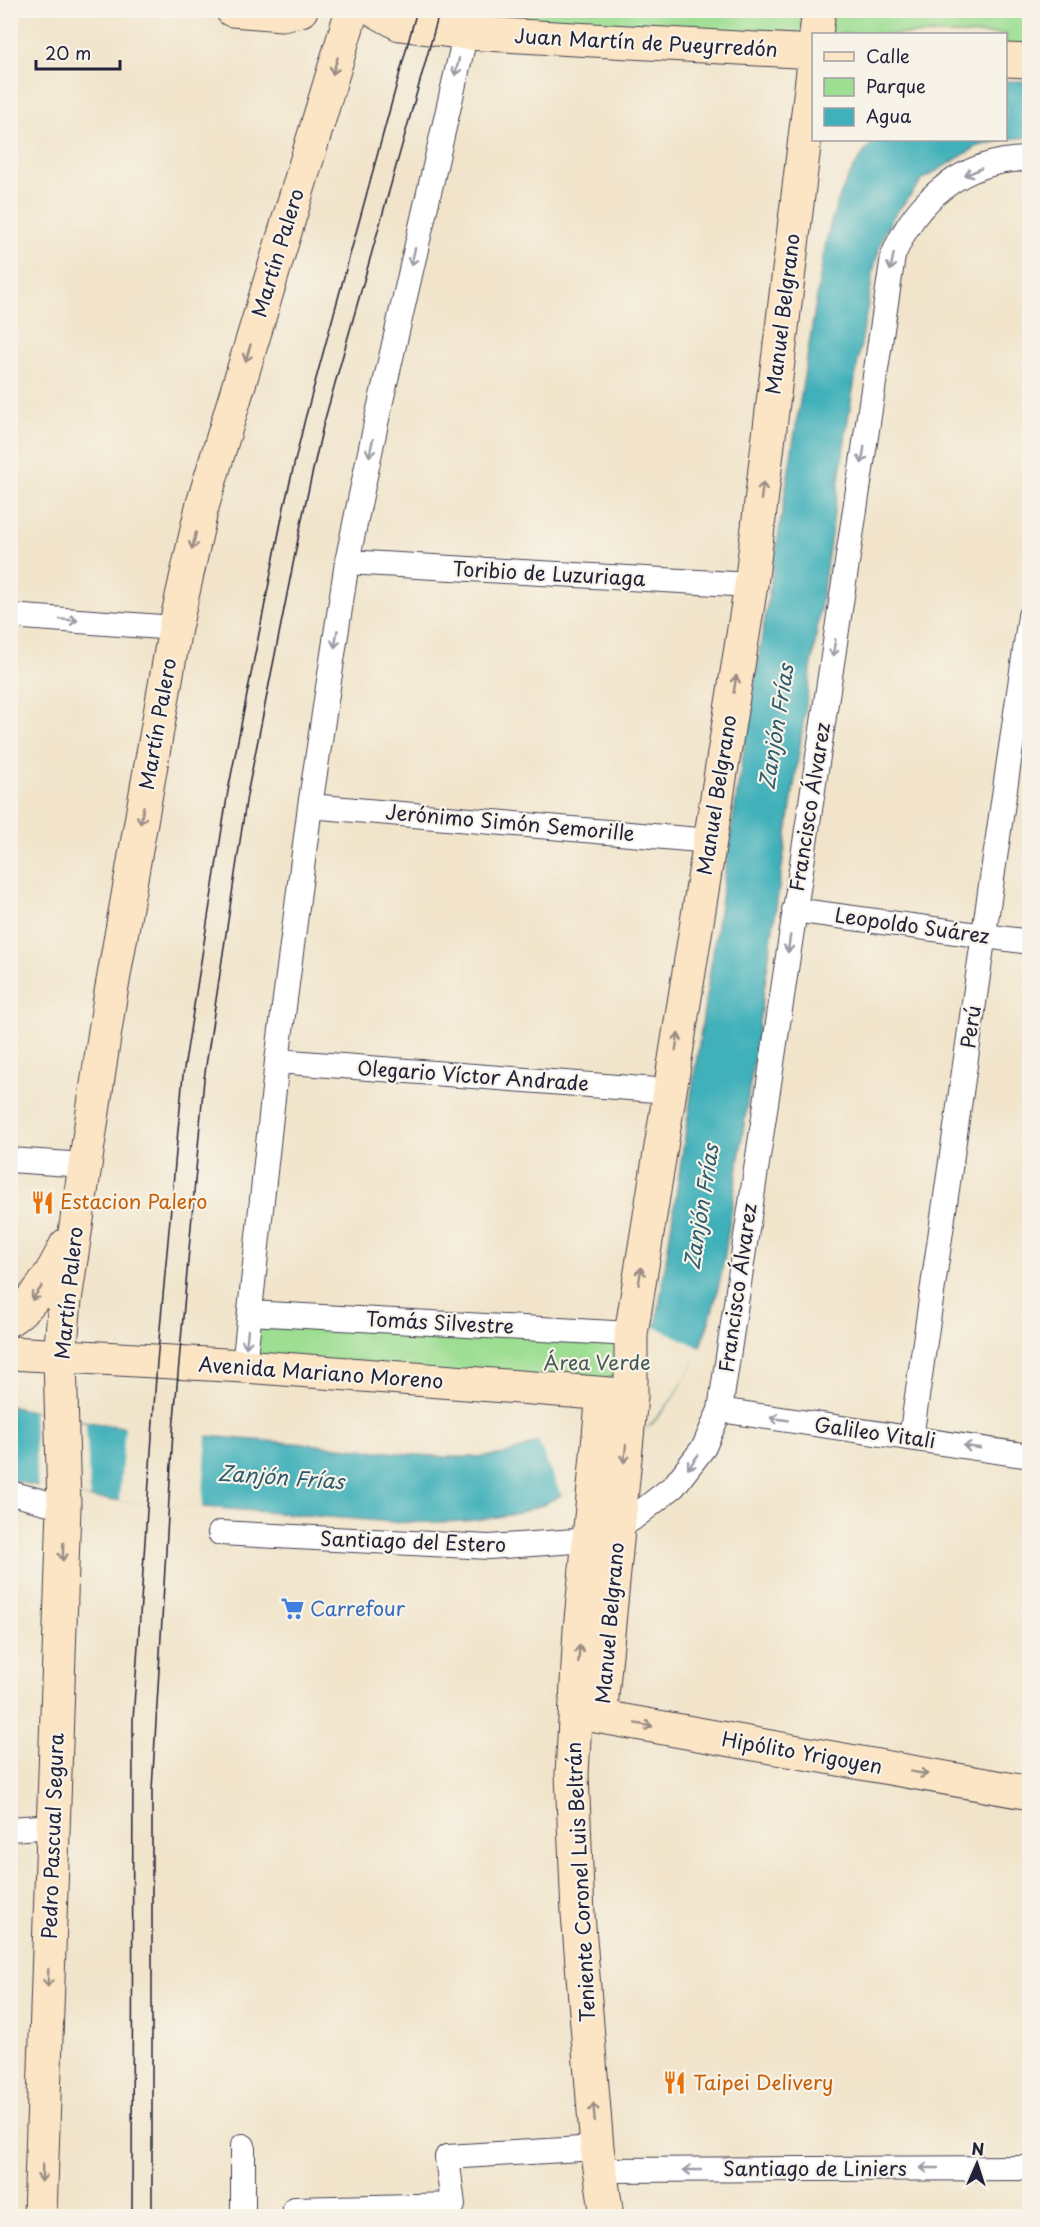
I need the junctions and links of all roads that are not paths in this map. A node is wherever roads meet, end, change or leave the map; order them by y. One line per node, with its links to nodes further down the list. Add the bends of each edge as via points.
1 (232, 10): 2 (main road, via 282,14)
2 (301, 10)
3 (352, 10): 17 (main road, Martín Palero, one-way to 17, via 214,463)
4 (375, 10): 6 (main road, Juan Martín de Pueyrredón, via 406,25)
5 (819, 10): 7 (main road)
6 (468, 22): 8 (main road, Juan Martín de Pueyrredón); 13 (street, one-way to 13)
7 (816, 33)
8 (812, 52)
9 (1007, 60): 10 (main road)
10 (1029, 61)
11 (812, 71): 14 (main road, Manuel Belgrano, one-way to 11)
12 (1029, 159): 21 (street, Francisco Álvarez, one-way to 21, via 976,169 946,185 917,210 893,256)
13 (347, 562): 14 (street, Toribio de Luzuriaga); 19 (street, one-way to 19)
14 (751, 585): 20 (main road, Manuel Belgrano, one-way to 14)
15 (10, 616): 17 (street, one-way to 17)
16 (1029, 616): 18 (street, Perú)
17 (175, 628): 27 (main road, Martín Palero, one-way to 27)
18 (1019, 756): 22 (street, Perú)
19 (310, 806): 20 (street, Jerónimo Simón Semorille); 24 (street)
20 (710, 841): 25 (main road, Manuel Belgrano, one-way to 20)
21 (794, 910): 22 (street, Leopoldo Suárez); 36 (street, Francisco Álvarez, one-way to 36)
22 (984, 936): 23 (street, Leopoldo Suárez); 37 (street, Perú)
23 (1029, 942)
24 (277, 1061): 25 (street, Olegario Víctor Andrade); 29 (street)
25 (669, 1091): 31 (main road, Manuel Belgrano, one-way to 25)
26 (10, 1160): 27 (street)
27 (85, 1165): 28 (main road, Martín Palero)
28 (76, 1224): 30 (main road, one-way to 30, via 38,1293); 33 (main road, Martín Palero)
29 (250, 1312): 31 (street, Tomás Silvestre); 34 (street, one-way to 34)
30 (10, 1319)
31 (631, 1334): 35 (main road, Manuel Belgrano)
32 (10, 1353): 33 (main road, Avenida Mariano Moreno)
33 (60, 1357): 34 (main road, Avenida Mariano Moreno); 38 (main road, Martín Palero)
34 (244, 1366): 35 (main road, Avenida Mariano Moreno)
35 (617, 1395): 43 (main road, Manuel Belgrano, one-way to 43); 43 (main road, Manuel Belgrano, via 598,1439)
36 (720, 1410): 37 (street, Galileo Vitali, one-way to 36); 43 (street, Manuel Belgrano, one-way to 43, via 704,1447 681,1477 655,1502)
37 (911, 1438): 39 (street, Galileo Vitali, one-way to 37)
38 (63, 1456): 41 (main road, Pedro Pascual Segura)
39 (1029, 1456)
40 (10, 1493): 41 (street)
41 (64, 1500): 46 (main road, Pedro Pascual Segura, one-way to 46)
42 (220, 1533): 43 (street, Santiago del Estero, via 489,1547)
43 (604, 1533): 44 (main road, Manuel Belgrano, via 602,1712)
44 (589, 1715): 45 (main road, Hipólito Yrigoyen, one-way to 45); 49 (main road, Teniente Coronel Luis Beltrán, one-way to 44, via 578,1914 572,1774)
45 (1029, 1793)
46 (54, 1826): 47 (street); 53 (main road, Pedro Pascual Segura, one-way to 53)
47 (10, 1829)
48 (243, 2146): 54 (street)
49 (598, 2159): 50 (street, Santiago de Liniers, one-way to 49); 52 (street, Santiago de Liniers, via 447,2157 453,2205); 55 (main road, Teniente Coronel Luis Beltrán)
50 (1029, 2168)
51 (295, 2210): 52 (street)
52 (321, 2213)
53 (40, 2217)
54 (243, 2217)
55 (607, 2217)

